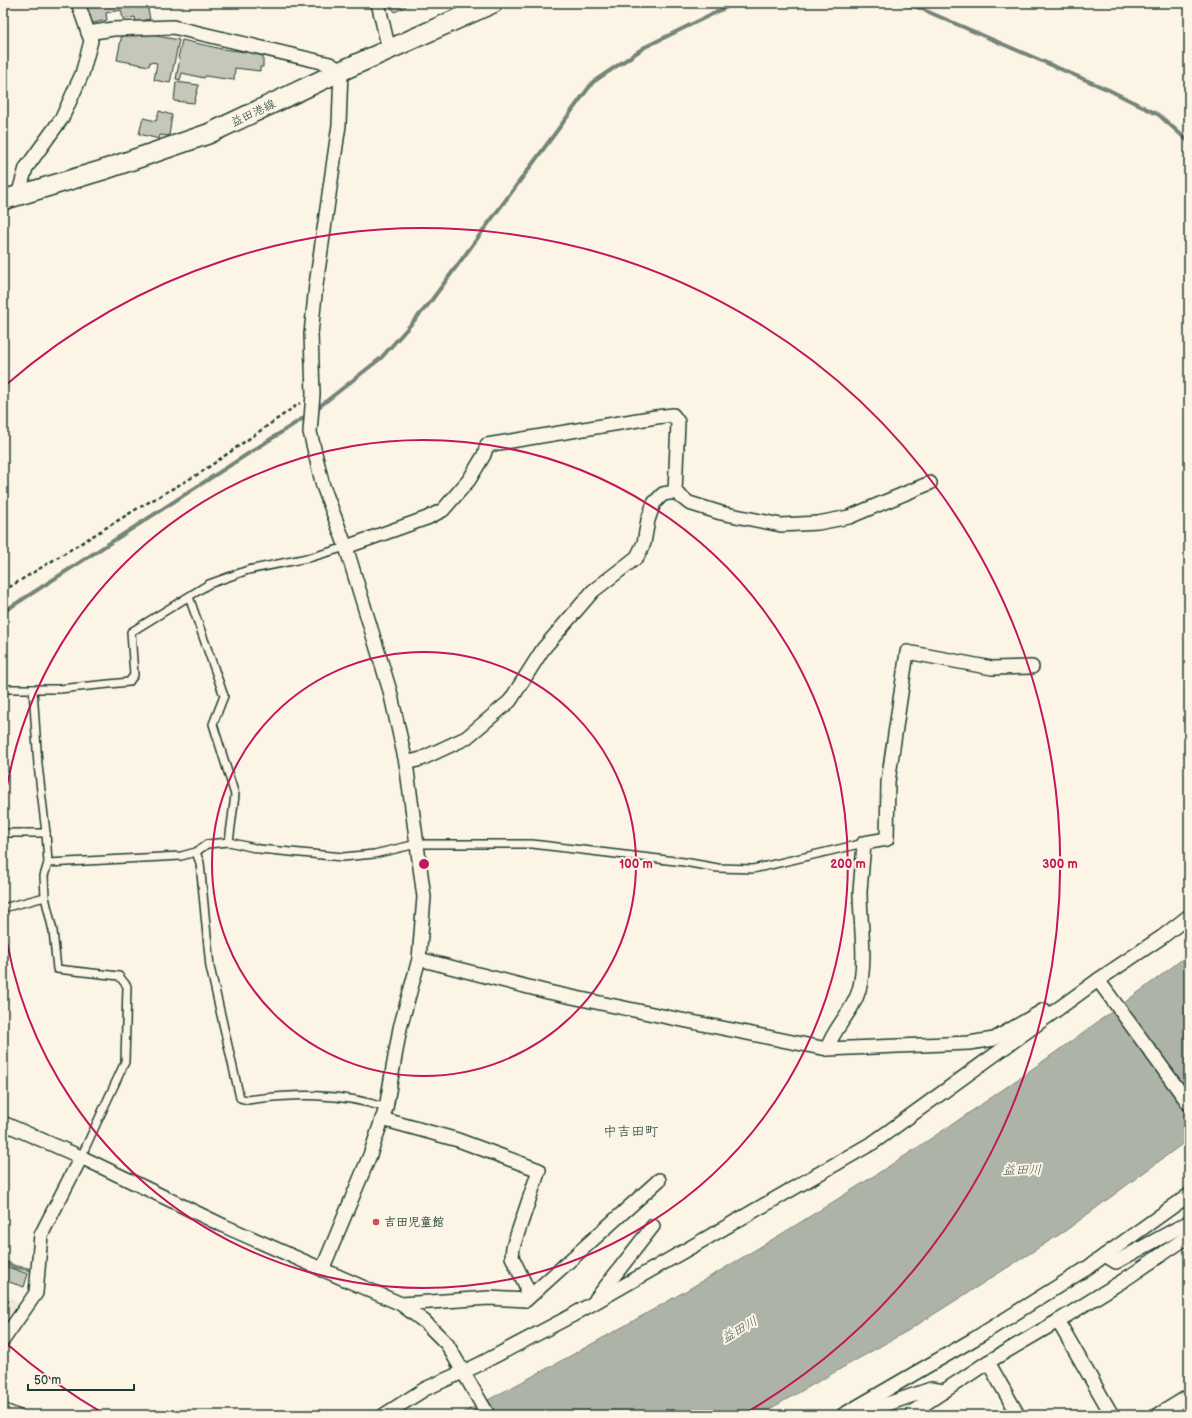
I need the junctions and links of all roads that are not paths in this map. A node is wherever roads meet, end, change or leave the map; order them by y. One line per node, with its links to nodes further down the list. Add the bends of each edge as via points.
1 (78, 3): 4 (street)
2 (378, 3): 5 (street)
3 (493, 3): 5 (main road, 益田港線)
4 (88, 33): 6 (street, via 112,29 173,27 330,64); 7 (street, via 91,41 82,74 62,118 26,168)
5 (389, 50): 6 (main road, 益田港線)
6 (341, 71): 7 (main road, 益田港線, via 208,134 104,170); 10 (street, via 339,125 311,334 313,394 310,432 323,486)
7 (11, 197)
8 (930, 483): 9 (street, via 849,517 818,523 781,525 721,513 689,503)
9 (675, 492): 10 (street, via 678,422 673,415 487,445 469,480 443,510); 15 (street, via 663,494 654,503 644,543 637,557 592,591 543,649 510,701 466,738 421,759)
10 (346, 547): 11 (lane, via 248,570 208,584); 15 (street, via 390,691)
11 (189, 597): 14 (lane, via 132,632 134,675 129,682); 18 (lane, via 224,696 213,724 235,795)
12 (1032, 667): 19 (street, via 992,668 907,652 888,782 887,839)
13 (3, 689): 14 (lane)
14 (33, 689): 17 (lane)
15 (406, 763): 20 (street)
16 (3, 833): 17 (lane)
17 (46, 833): 22 (lane)
18 (229, 842): 20 (lane, via 259,849 343,857 374,854); 21 (lane, via 207,844)
19 (864, 843): 20 (lane, via 753,869 718,868 532,844); 29 (street, via 860,892 863,940 859,988 855,1002 830,1038)
20 (417, 844): 26 (street, via 424,897)
21 (196, 852): 22 (lane, via 181,856); 31 (lane, via 200,863 210,967 240,1098 247,1100 298,1096 342,1097 363,1100)
22 (48, 863): 23 (lane, via 44,876)
23 (45, 897): 24 (lane); 33 (lane, via 53,931 57,969 119,976 126,986 124,1062)
24 (3, 908)
25 (1189, 916): 27 (street)
26 (419, 959): 29 (street, via 572,997); 31 (street, via 400,1028)
27 (1101, 984): 28 (street); 30 (street)
28 (1068, 1002): 29 (street, via 1053,1004 994,1040); 43 (street, via 874,1142)
29 (827, 1049)
30 (1189, 1104)
31 (384, 1113): 40 (street, via 353,1199); 41 (street, via 539,1170 513,1247 512,1257 526,1286)
32 (3, 1122): 33 (street)
33 (81, 1157): 40 (street); 45 (street, via 41,1235 36,1293)
34 (659, 1180): 41 (street)
35 (1189, 1195): 39 (street)
36 (1189, 1222): 39 (street, via 1116,1262)
37 (653, 1226): 43 (street)
38 (1189, 1236): 44 (street)
39 (1105, 1255): 51 (street, via 974,1339)
40 (322, 1270): 42 (street)
41 (526, 1300): 42 (street, via 489,1298)
42 (401, 1304): 47 (street, via 425,1322 447,1344)
43 (592, 1304): 47 (street, via 476,1366)
44 (1058, 1321): 46 (street); 57 (street)
45 (3, 1340)
46 (988, 1362): 48 (street); 56 (street)
47 (467, 1376): 53 (street, via 425,1389); 54 (street)
48 (944, 1391): 51 (street, via 931,1388 867,1411); 55 (street, via 914,1412)
49 (1189, 1396): 58 (street)
50 (3, 1407): 52 (lane)
51 (847, 1412)
52 (22, 1415)
53 (384, 1415)
54 (488, 1415)
55 (914, 1415)
56 (1018, 1415)
57 (1112, 1415)
58 (1158, 1415)

